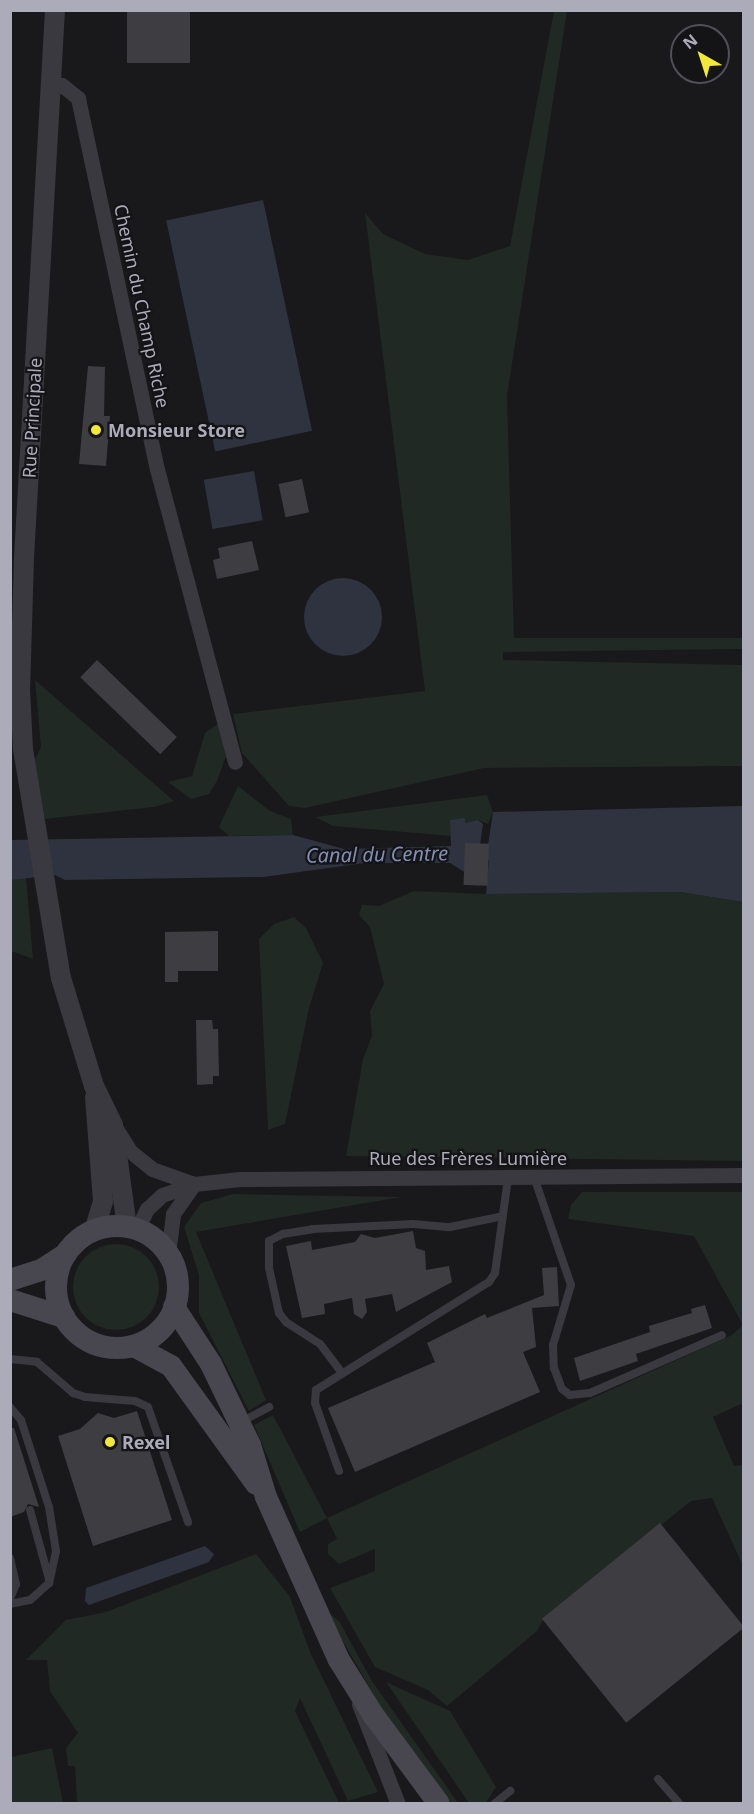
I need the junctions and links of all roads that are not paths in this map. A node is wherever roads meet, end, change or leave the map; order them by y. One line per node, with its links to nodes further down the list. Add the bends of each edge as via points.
1 (56, 10): 2 (street, Rue Principale)
2 (50, 88): 3 (street, Rue Principale, via 21,676); 4 (street, Chemin du Champ Riche, via 62,85 78,98 158,469)
3 (16, 705): 5 (street, Rue Principale, via 61,978)
4 (235, 762)
5 (94, 1086): 6 (street); 13 (street, via 103,1201)
6 (113, 1125): 10 (street, Rue des Frères Lumière, via 130,1151 152,1169); 12 (street)
7 (744, 1175): 8 (street, Rue des Frères Lumière)
8 (534, 1177): 9 (street, Rue des Frères Lumière); 20 (lane, via 571,1285 553,1345 554,1368 562,1389 570,1395 590,1393)
9 (508, 1178): 10 (street, Rue des Frères Lumière, via 240,1179); 11 (lane)
10 (194, 1184): 12 (street, Rue des Frères Lumière, via 162,1195); 15 (street, via 173,1214)
11 (503, 1216): 23 (lane, via 495,1273 489,1282); 23 (lane, via 450,1227 334,1227 283,1234 269,1241 269,1268 279,1313 320,1344)
12 (132, 1229): 13 (main road); 15 (main road, via 154,1240)
13 (94, 1231): 14 (main road)
14 (66, 1254): 16 (main road, via 43,1269); 19 (main road, via 56,1285)
15 (168, 1255): 18 (main road, via 177,1280)
16 (10, 1280)
17 (10, 1300): 19 (main road)
18 (174, 1307): 21 (main road, via 159,1331); 26 (main road, via 211,1364)
19 (64, 1317): 21 (main road, via 84,1339 97,1345)
20 (722, 1335)
21 (134, 1346): 28 (main road, via 171,1366)
22 (10, 1359): 30 (lane, via 37,1362 74,1393 85,1397 135,1401 148,1407)
23 (342, 1373): 27 (lane, via 321,1386 314,1397)
24 (10, 1407): 32 (lane, via 21,1420 52,1519 56,1564)
25 (270, 1407): 26 (lane)
26 (240, 1423): 28 (main road)
27 (339, 1471)
28 (266, 1497): 35 (main road)
29 (30, 1510): 32 (lane)
30 (188, 1522)
31 (10, 1558): 33 (lane, via 16,1584)
32 (49, 1583): 34 (lane, via 30,1599)
33 (10, 1599)
34 (10, 1604)
35 (352, 1684): 38 (street); 39 (main road)
36 (658, 1779): 41 (lane)
37 (510, 1791): 40 (lane)
38 (398, 1803)
39 (439, 1803)
40 (494, 1803)
41 (680, 1803)

